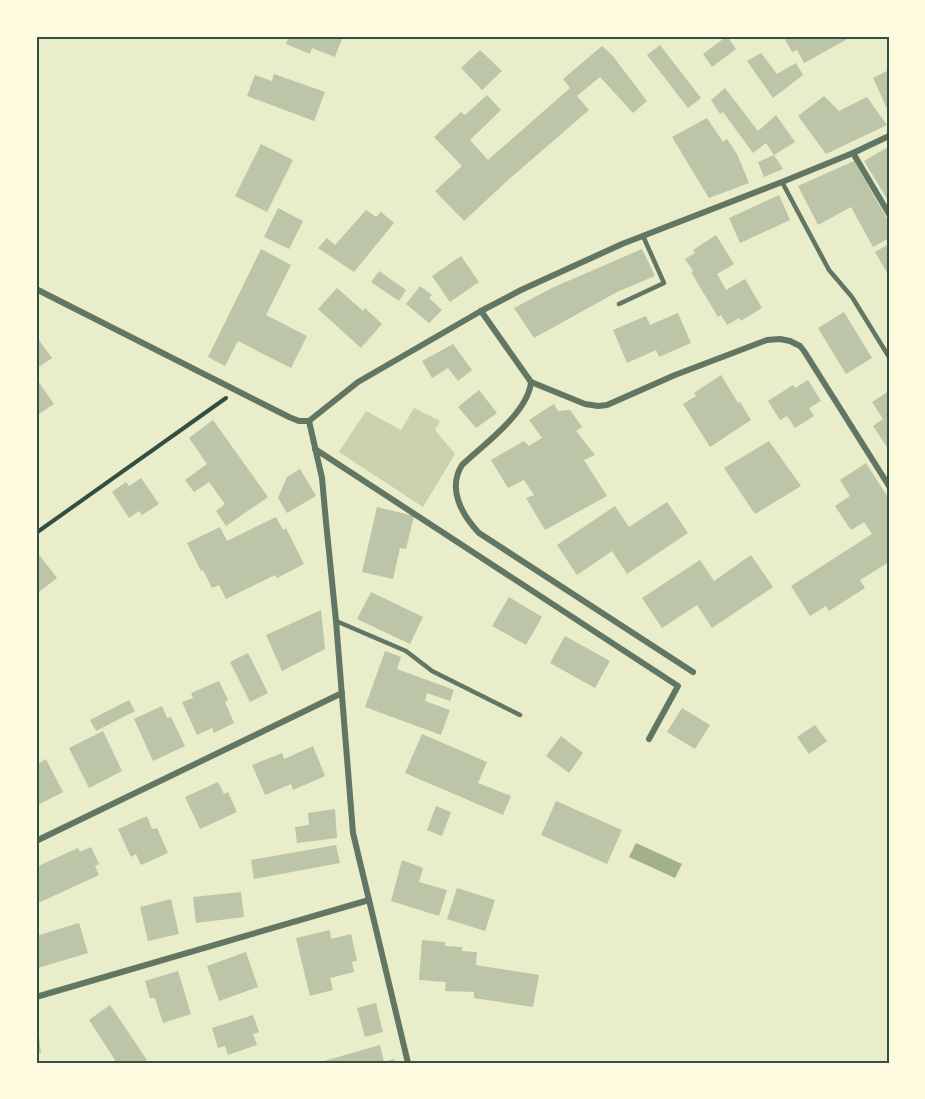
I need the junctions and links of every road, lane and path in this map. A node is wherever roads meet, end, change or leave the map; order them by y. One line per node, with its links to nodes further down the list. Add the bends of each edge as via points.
1 (889, 136): 2 (street)
2 (853, 153): 3 (street); 4 (street)
3 (782, 182): 5 (street); 9 (lane, via 829,270 852,297)
4 (889, 214)
5 (644, 236): 7 (lane, via 664,283); 8 (street)
6 (36, 289): 11 (street)
7 (619, 304)
8 (481, 311): 10 (street); 12 (street, via 358,382)
9 (889, 357)
10 (531, 382): 14 (street, via 585,404 607,405 760,342 790,341 804,351); 17 (street, via 517,414 458,472 455,489 461,509 479,534)
11 (236, 391): 12 (street, via 299,421); 15 (path)
12 (309, 421): 13 (street)
13 (315, 449): 16 (street, via 322,478); 20 (street, via 678,686)
14 (889, 486)
15 (36, 533)
16 (336, 621): 18 (street); 19 (lane, via 406,651 432,671)
17 (693, 672)
18 (342, 693): 21 (street); 22 (street, via 353,833)
19 (520, 715)
20 (649, 739)
21 (36, 841)
22 (369, 900): 23 (street); 24 (street)
23 (36, 997)
24 (408, 1063)

